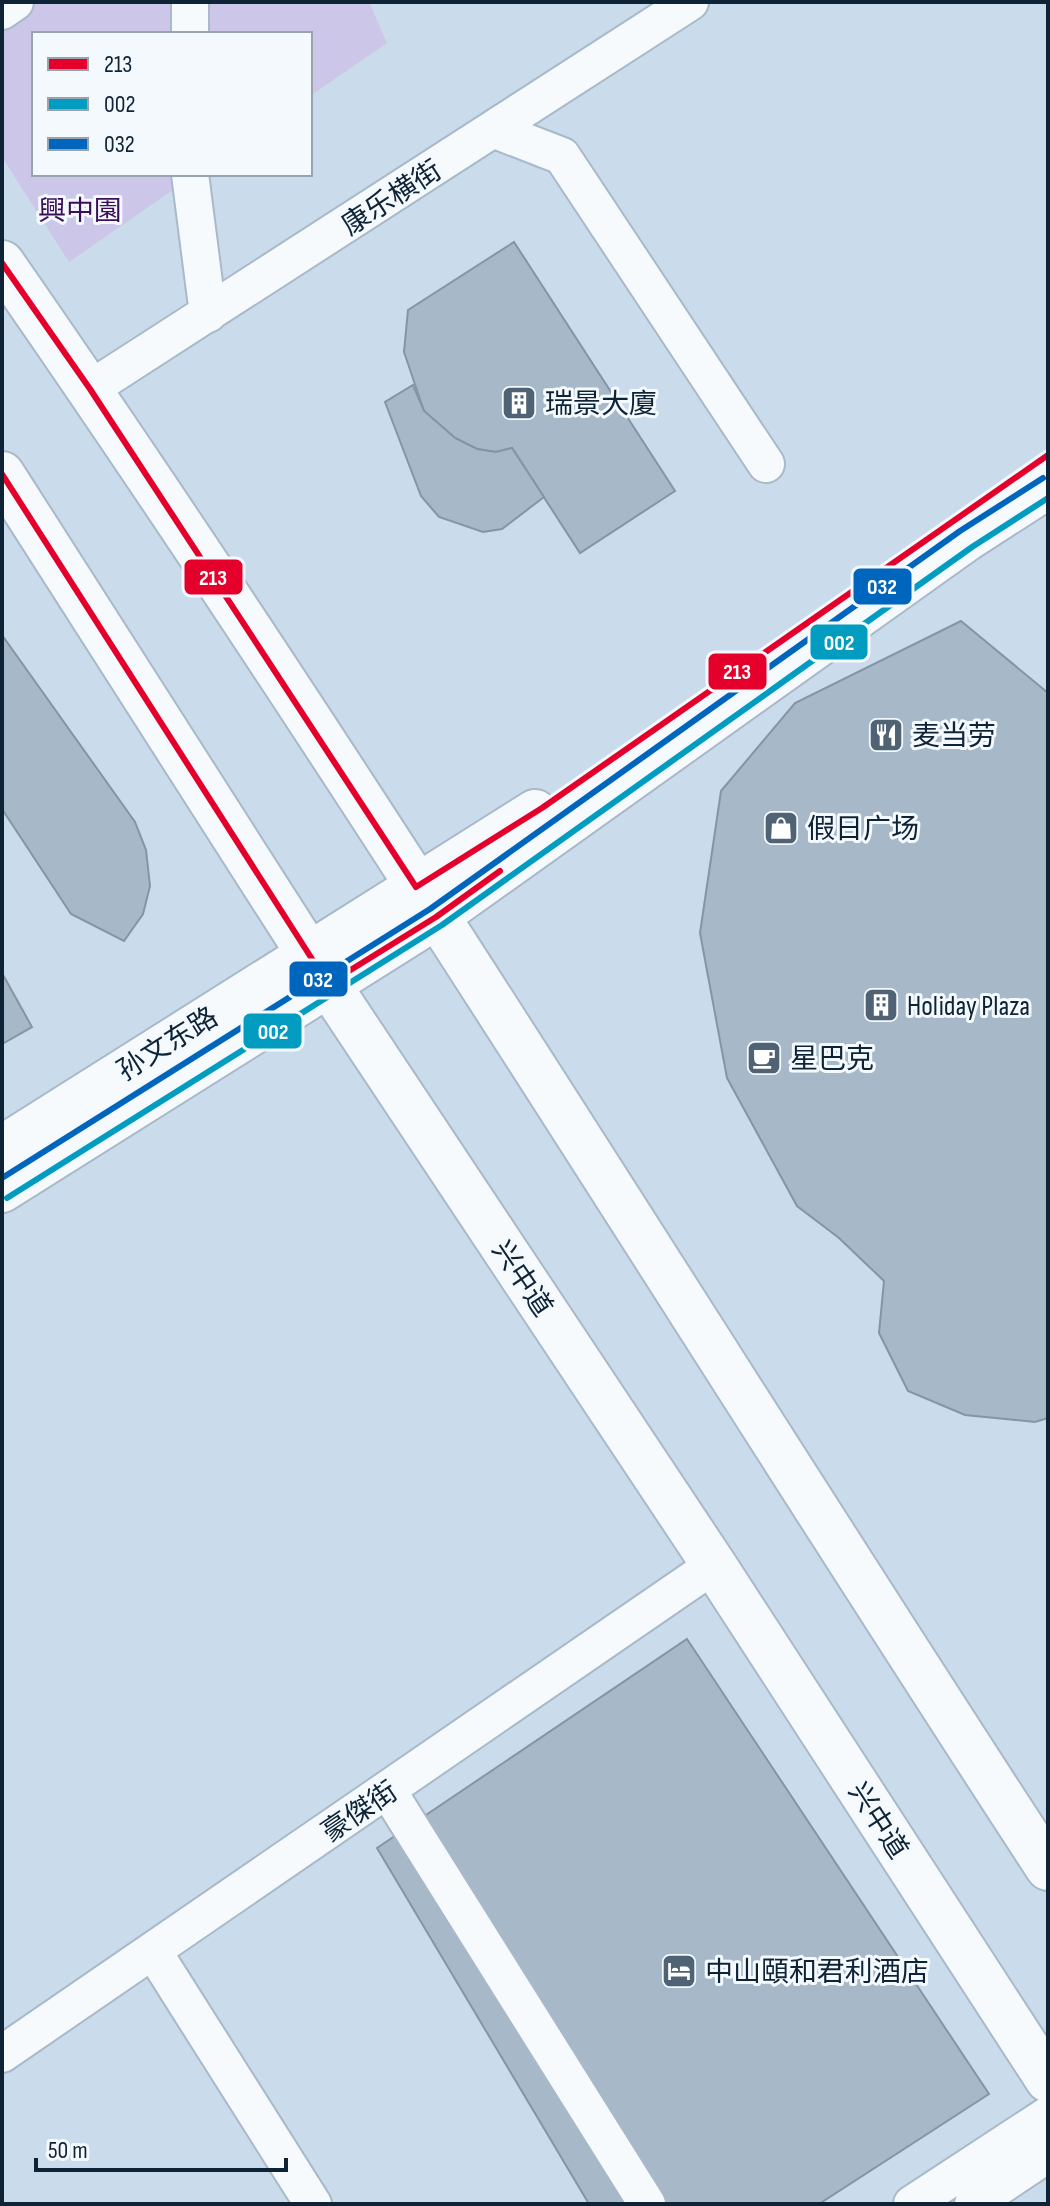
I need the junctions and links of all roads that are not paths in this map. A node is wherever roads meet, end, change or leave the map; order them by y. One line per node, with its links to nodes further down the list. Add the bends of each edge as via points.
1 (15, 2): 4 (street)
2 (190, 2): 5 (street)
3 (690, 2): 6 (street, 康乐横街)
4 (2, 11)
5 (190, 32)
6 (495, 130): 9 (street, 康乐横街); 12 (street, via 562,156)
7 (190, 176): 9 (street)
8 (2, 263): 10 (main road)
9 (208, 314): 10 (street, 康乐横街)
10 (90, 389): 15 (main road)
11 (1048, 455): 15 (main road, 孙文东路, via 542,808)
12 (766, 464)
13 (1048, 486): 15 (main road, 孙文东路)
14 (8, 496): 16 (main road, 兴中道)
15 (426, 902): 16 (main road, 孙文东路); 21 (main road)
16 (318, 969): 17 (main road, 孙文东路); 18 (main road, 孙文东路); 19 (main road, 兴中道)
17 (2, 1148)
18 (2, 1190)
19 (714, 1565): 20 (street, 豪傑街); 24 (main road, 兴中道)
20 (388, 1791): 22 (street, 豪傑街); 28 (street)
21 (1048, 1868)
22 (153, 1951): 23 (street, 豪傑街); 27 (street)
23 (2, 2054)
24 (1048, 2080)
25 (1048, 2115): 29 (street)
26 (1048, 2154): 30 (street)
27 (313, 2204)
28 (647, 2204)
29 (912, 2204)
30 (973, 2204)

